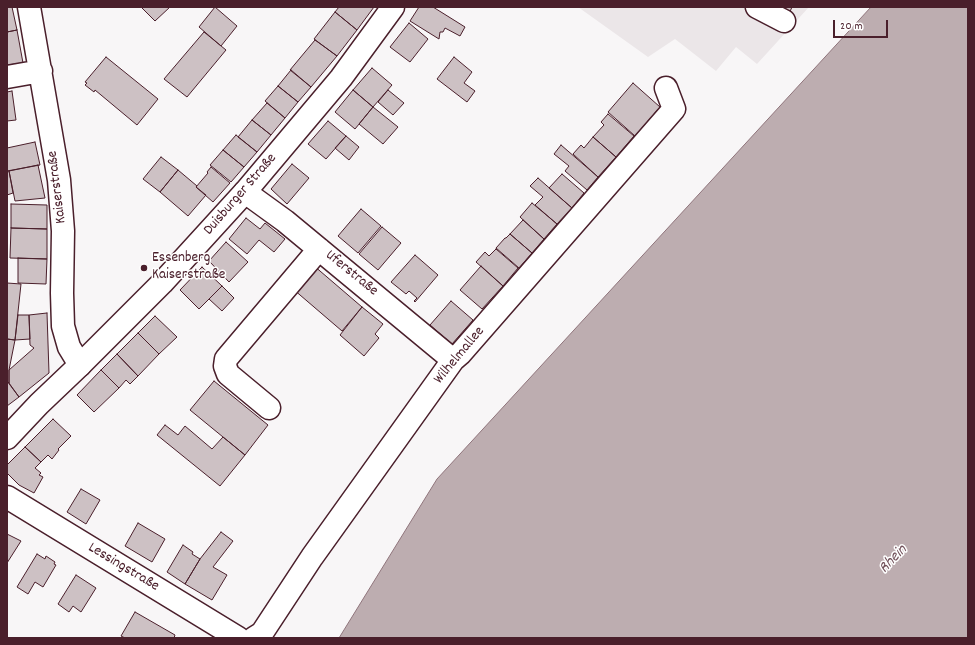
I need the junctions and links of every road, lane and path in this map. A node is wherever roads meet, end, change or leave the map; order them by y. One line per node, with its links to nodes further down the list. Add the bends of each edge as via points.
1 (29, 7): 5 (street, Kaiserstraße)
2 (393, 7): 8 (street, Duisburger Straße, via 341,78)
3 (757, 7): 4 (street)
4 (784, 21)
5 (41, 71): 6 (street); 11 (street, Kaiserstraße, via 59,180 63,231 63,326 69,347)
6 (7, 77)
7 (666, 88): 10 (street, Wilhelmallee, via 674,109)
8 (246, 192): 9 (street, Uferstraße); 11 (street, Duisburger Straße, via 162,283)
9 (319, 249): 10 (street, Uferstraße); 12 (street, via 226,359 228,374)
10 (453, 360): 16 (street, Wilhelmallee, via 312,557 262,633)
11 (80, 365): 13 (street, Duisburger Straße)
12 (269, 408)
13 (10, 432)
14 (7, 497): 15 (street, Lessingstraße)
15 (238, 638)
16 (254, 638)

